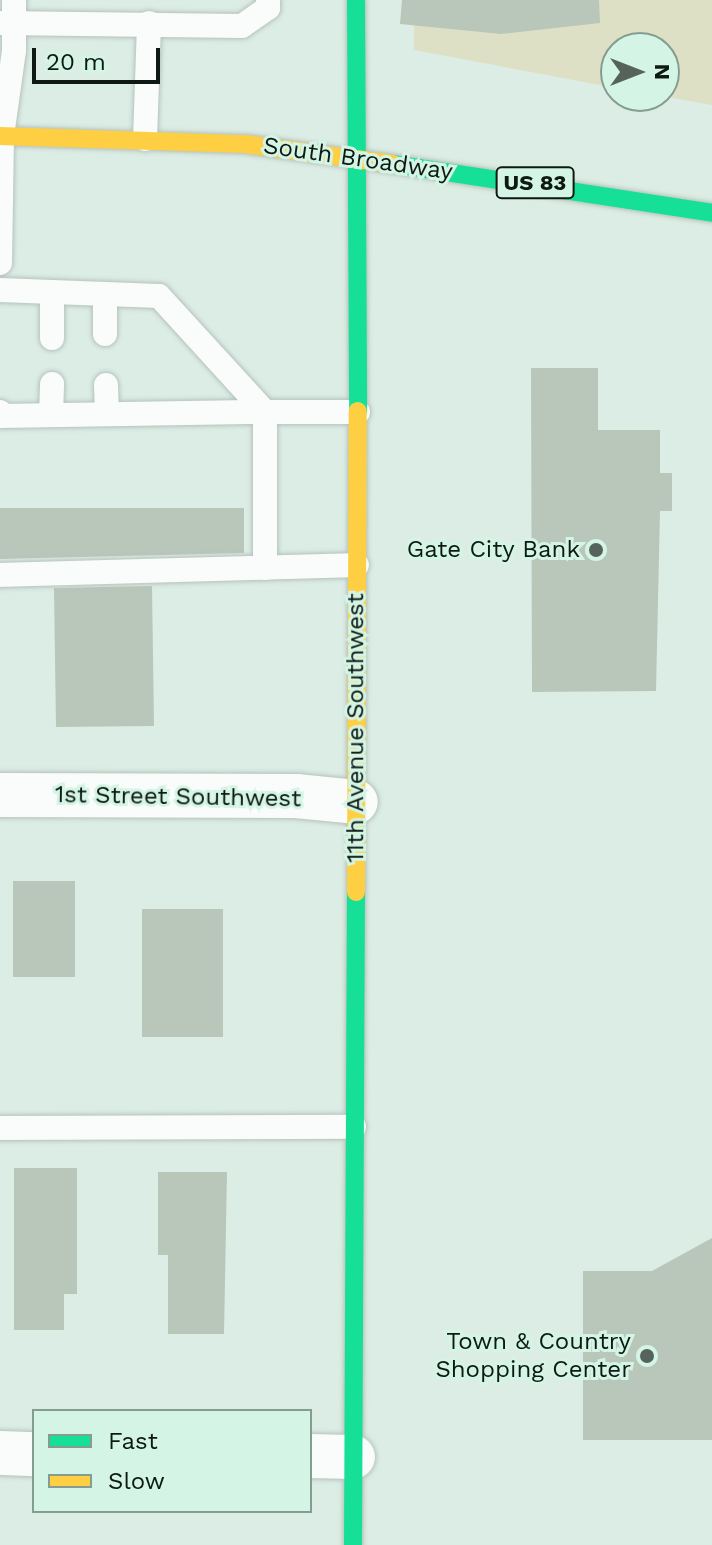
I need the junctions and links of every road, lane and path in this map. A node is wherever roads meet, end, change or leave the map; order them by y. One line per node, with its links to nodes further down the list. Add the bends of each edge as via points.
1 (268, 0): 4 (lane, via 268,8 242,26)
2 (356, 0): 7 (street, 11th Avenue Southwest)
3 (9, 16): 4 (lane); 5 (lane, via 14,51)
4 (149, 23): 6 (lane)
5 (1, 136): 6 (street, South Broadway / US 83); 9 (lane)
6 (145, 139): 7 (street, South Broadway / US 83, via 245,144)
7 (357, 159): 8 (street, South Broadway / US 83); 19 (street, 11th Avenue Southwest)
8 (712, 213)
9 (0, 263)
10 (0, 290): 11 (lane)
11 (52, 292): 12 (lane); 14 (lane)
12 (105, 294): 13 (lane); 18 (lane, via 159,296)
13 (105, 334)
14 (52, 338)
15 (52, 384): 21 (lane)
16 (106, 385): 20 (lane)
17 (0, 412): 21 (lane)
18 (265, 412): 19 (lane); 20 (lane); 23 (lane)
19 (358, 412): 22 (street, 11th Avenue Southwest)
20 (107, 414): 21 (lane)
21 (51, 415)
22 (357, 565): 23 (lane); 26 (street, 11th Avenue Southwest)
23 (265, 568): 24 (lane)
24 (0, 575)
25 (0, 795): 26 (street, 1st Street Southwest, via 296,796)
26 (356, 802): 27 (street, 11th Avenue Southwest)
27 (354, 1127): 28 (lane); 32 (street, 11th Avenue Southwest)
28 (0, 1128)
29 (0, 1453): 30 (street)
30 (32, 1454)
31 (312, 1456): 32 (street)
32 (353, 1457): 33 (street, 11th Avenue Southwest)
33 (353, 1545)

